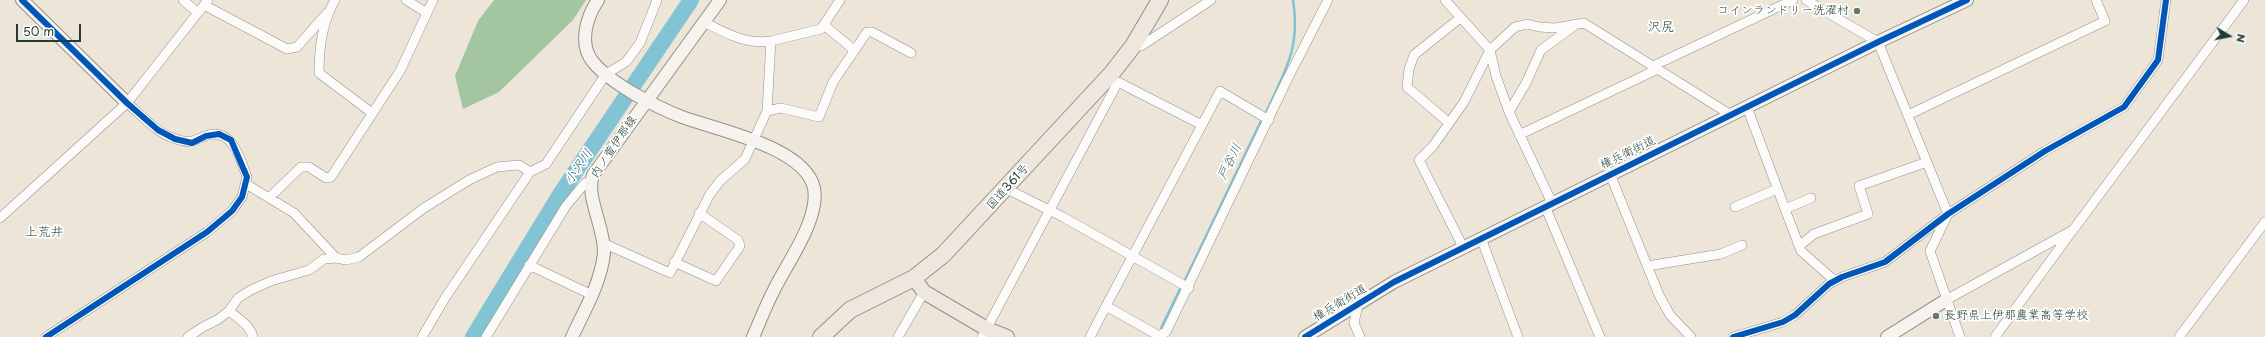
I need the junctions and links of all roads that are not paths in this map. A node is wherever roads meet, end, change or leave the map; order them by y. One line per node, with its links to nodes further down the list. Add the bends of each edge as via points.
1 (22, 0): 38 (street)
2 (183, 0): 21 (street)
3 (335, 0): 22 (street)
4 (406, 0): 23 (street)
5 (433, 0): 23 (street)
6 (598, 0): 35 (street, via 592,9 585,32 587,47 592,61)
7 (657, 0): 35 (street, via 640,43 626,62)
8 (720, 0): 25 (street, 内ノ萱伊那線)
9 (840, 0): 27 (street)
10 (1160, 0): 30 (highway, 国道361号)
11 (1211, 0): 30 (street, via 1141,46)
12 (1328, 0): 45 (street)
13 (1445, 0): 24 (street)
14 (1793, 0): 34 (street)
15 (1806, 0): 29 (street)
16 (1967, 0): 29 (street, 権兵衛街道)
17 (2096, 0): 44 (street, via 2105,21)
18 (2166, 0): 64 (street, via 2158,60 2124,108 2045,151)
19 (2244, 0): 67 (street)
20 (206, 2): 21 (street); 22 (street, via 287,49 297,47)
21 (197, 12): 38 (street)
22 (327, 13): 41 (street, via 319,50 319,73)
23 (427, 13): 41 (street, via 400,71)
24 (1460, 18): 32 (street); 46 (street, via 1414,55 1409,69 1407,88)
25 (704, 22): 28 (street, via 736,38 762,42); 37 (street, 内ノ萱伊那線)
26 (1577, 24): 32 (street, via 1555,28 1527,24 1515,27); 34 (street, via 1584,23); 42 (street, via 1541,50)
27 (824, 25): 28 (street, via 817,32); 31 (street)
28 (771, 40): 40 (street)
29 (1878, 42): 39 (street, 権兵衛街道); 44 (street)
30 (1133, 46): 36 (highway, 国道361号)
31 (854, 50): 33 (street, via 864,34 872,32); 40 (street, via 833,82 818,117 781,108)
32 (1490, 50): 42 (street); 46 (street, via 1464,102)
33 (911, 53)
34 (1655, 68): 43 (street); 48 (street)
35 (610, 76): 37 (street); 51 (street, via 546,164)
36 (1115, 78): 47 (street); 55 (highway, 国道361号); 62 (street)
37 (644, 99): 49 (street, via 687,119); 53 (street, 内ノ萱伊那線)
38 (127, 103): 54 (street, via 158,130 175,139 192,143 206,136 219,134 231,140 247,177); 65 (street)
39 (1747, 107): 43 (street, 権兵衛街道); 56 (street)
40 (767, 111): 49 (street)
41 (372, 112): 57 (street, via 332,176 326,178 309,167 301,167)
42 (1509, 112): 48 (street)
43 (1731, 115): 52 (street, 権兵衛街道)
44 (1908, 115): 50 (street)
45 (1266, 118): 47 (street, via 1220,91); 80 (street)
46 (1448, 122): 72 (street, via 1433,146 1419,160)
47 (1202, 125): 73 (street)
48 (1519, 135): 59 (street)
49 (752, 141): 63 (street, via 745,159 720,181); 94 (street, via 796,162 810,176 814,195 810,221)
50 (1927, 162): 64 (street); 71 (street, via 1859,186 1868,214 1814,234)
51 (530, 172): 74 (street, via 519,165 497,167 469,180 424,208 359,257 346,260); 91 (street, via 445,298)
52 (1610, 174): 59 (street, 権兵衛街道); 77 (street)
53 (590, 182): 69 (street, 内ノ萱伊那線); 76 (street, via 585,183 566,206)
54 (246, 184): 57 (street); 88 (street, via 242,197 232,211 207,232)
55 (1006, 189): 62 (street); 78 (highway, 国道361号, via 943,256)
56 (1778, 189): 60 (street); 61 (street)
57 (269, 198): 74 (street, via 294,213)
58 (1811, 198): 61 (street)
59 (1548, 205): 68 (street, 権兵衛街道); 102 (street)
60 (1734, 207)
61 (1785, 209): 71 (street)
62 (1048, 211): 73 (street); 87 (street)
63 (699, 213): 75 (street); 75 (street, via 738,240 740,246 716,281)
64 (1948, 214): 79 (street, via 1885,262); 83 (street, via 1930,251)
65 (0, 218)
66 (2265, 222): 108 (street)
67 (2073, 230): 83 (street); 107 (street)
68 (1481, 238): 72 (street, 権兵衛街道); 101 (street)
69 (603, 243): 75 (street, via 670,272); 82 (street, 内ノ萱伊那線, via 604,254)
70 (1742, 246): 77 (street, via 1721,254)
71 (1799, 246): 79 (street, via 1801,251)
72 (1463, 247): 84 (street, 権兵衛街道, via 1394,282)
73 (1132, 257): 80 (street); 85 (street)
74 (336, 258): 86 (street, via 324,259 309,270 251,290 238,298)
75 (674, 262)
76 (530, 265): 82 (street); 92 (street)
77 (1647, 266): 103 (street, via 1670,316)
78 (914, 278): 81 (main road); 95 (highway, 国道361号, via 850,310)
79 (1835, 281): 104 (street, via 1783,322)
80 (1185, 286): 85 (street, via 1166,332 1159,336)
81 (924, 292): 87 (main road); 96 (street)
82 (592, 295): 93 (street, 内ノ萱伊那線)
83 (1946, 300): 105 (street); 106 (street)
84 (1358, 305): 99 (street, 権兵衛街道); 100 (street, via 1354,323)
85 (1106, 306): 98 (street)
86 (229, 311): 89 (street); 90 (street, via 251,330)
87 (985, 333): 97 (main road)
88 (46, 337)
89 (188, 337)
90 (253, 337)
91 (422, 337)
92 (486, 337)
93 (572, 337)
94 (753, 337)
95 (821, 337)
96 (898, 337)
97 (1006, 337)
98 (1090, 337)
99 (1305, 337)
100 (1360, 337)
101 (1518, 337)
102 (1600, 337)
103 (1691, 337)
104 (1733, 337)
105 (1887, 337)
106 (1960, 337)
107 (1995, 337)
108 (2179, 337)

